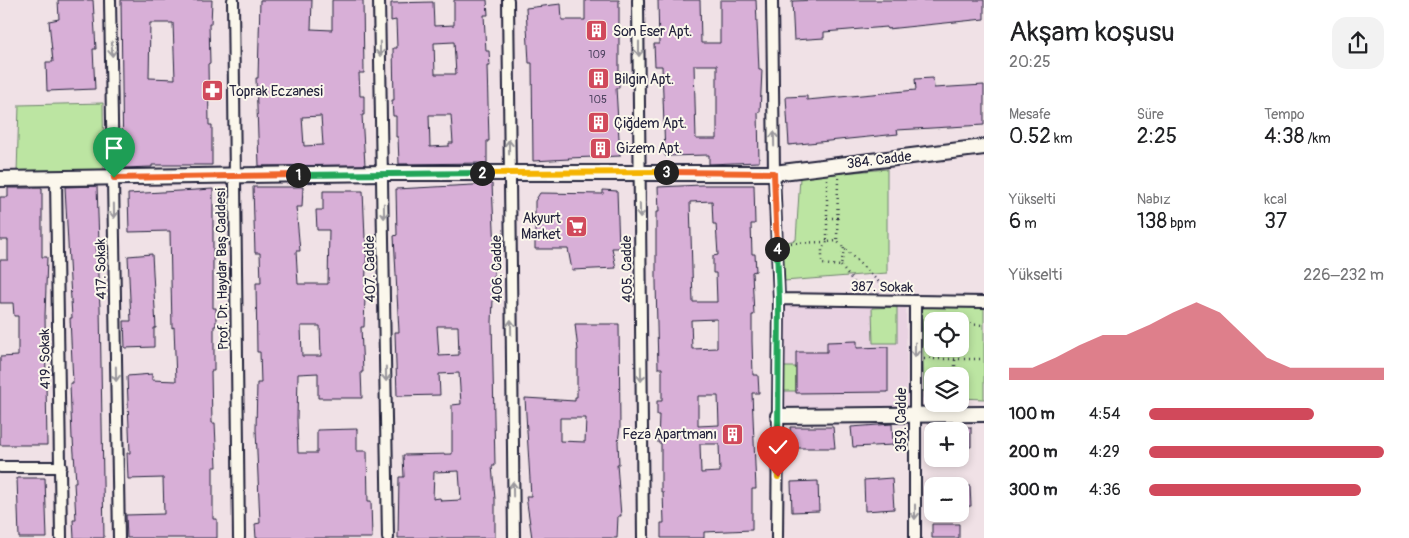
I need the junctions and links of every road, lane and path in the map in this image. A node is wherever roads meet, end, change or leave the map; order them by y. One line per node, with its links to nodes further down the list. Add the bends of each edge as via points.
1 (110, 0): 13 (street, 417. Sokak, one-way to 13)
2 (233, 0): 12 (street, Prof. Dr. Haydar Baş Caddesi)
3 (379, 0): 10 (street, 407. Cadde, one-way to 10)
4 (508, 0): 8 (street, 406. Cadde, one-way to 4)
5 (638, 0): 9 (street, 405. Cadde, one-way to 9)
6 (772, 0): 11 (street, one-way to 6)
7 (984, 146): 11 (street, 384. Cadde)
8 (510, 172): 9 (street, 384. Cadde); 10 (street, 384. Cadde); 45 (street, 406. Cadde, one-way to 8)
9 (639, 172): 11 (street, 384. Cadde); 46 (street, 405. Cadde, one-way to 46)
10 (383, 173): 12 (street, 384. Cadde); 44 (street, 407. Cadde, one-way to 44)
11 (774, 173): 25 (street)
12 (234, 176): 13 (street, 384. Cadde); 43 (street, Prof. Dr. Haydar Baş Caddesi)
13 (114, 178): 17 (street, 384. Cadde); 42 (street, 417. Sokak, one-way to 42)
14 (827, 178): 18 (path)
15 (838, 178): 19 (path)
16 (0, 179): 17 (street, 384. Cadde)
17 (56, 179): 40 (street, 419. Sokak)
18 (827, 218): 19 (path); 21 (path)
19 (838, 218): 20 (path)
20 (837, 241): 21 (path); 23 (path)
21 (827, 242): 22 (path); 24 (path, via 822,248 822,264)
22 (786, 243)
23 (844, 248): 24 (path); 27 (path)
24 (841, 266): 26 (path)
25 (779, 299): 26 (street, 387. Sokak); 38 (street)
26 (868, 300): 27 (street, 387. Sokak)
27 (897, 301): 28 (street, 387. Sokak)
28 (915, 301): 29 (street, 387. Sokak); 33 (street, 359. Cadde, one-way to 33)
29 (984, 302)
30 (969, 324): 31 (path)
31 (984, 325)
32 (955, 358): 33 (path); 34 (path); 35 (path)
33 (915, 359): 36 (street, 359. Cadde)
34 (984, 359)
35 (955, 367)
36 (915, 414): 37 (street); 38 (street); 48 (street, 359. Cadde, one-way to 48)
37 (984, 414)
38 (778, 416): 47 (street)
39 (0, 467): 40 (street)
40 (61, 467): 41 (street, 419. Sokak)
41 (61, 538)
42 (119, 538)
43 (240, 538)
44 (388, 538)
45 (514, 538)
46 (643, 538)
47 (777, 538)
48 (914, 538)

